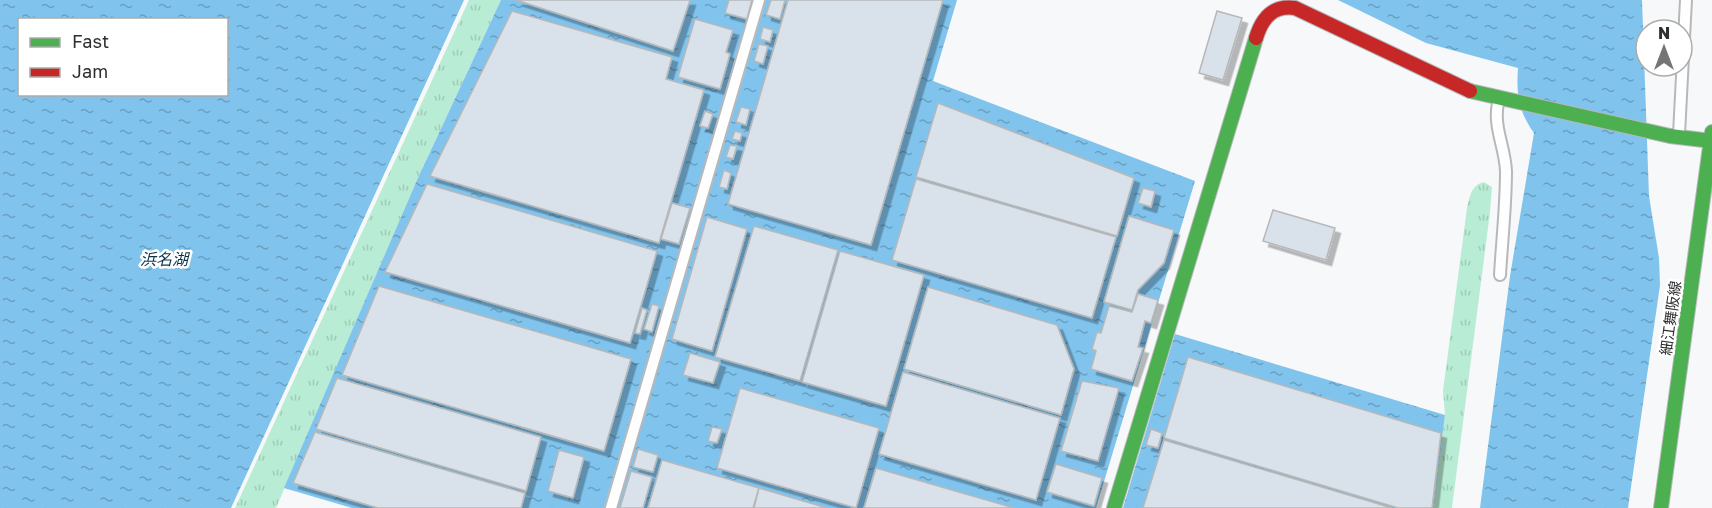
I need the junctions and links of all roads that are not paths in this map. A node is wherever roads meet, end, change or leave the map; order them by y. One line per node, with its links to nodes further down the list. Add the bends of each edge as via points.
1 (759, 0): 7 (lane)
2 (1686, 0): 4 (lane)
3 (1501, 100): 4 (street); 6 (lane, via 1495,118 1506,172); 8 (street, via 1475,94 1292,7 1273,10 1265,16)
4 (1674, 136): 5 (street)
5 (1712, 138): 9 (street, 細江舞阪線)
6 (1500, 274)
7 (611, 508)
8 (1114, 508)
9 (1661, 508)

